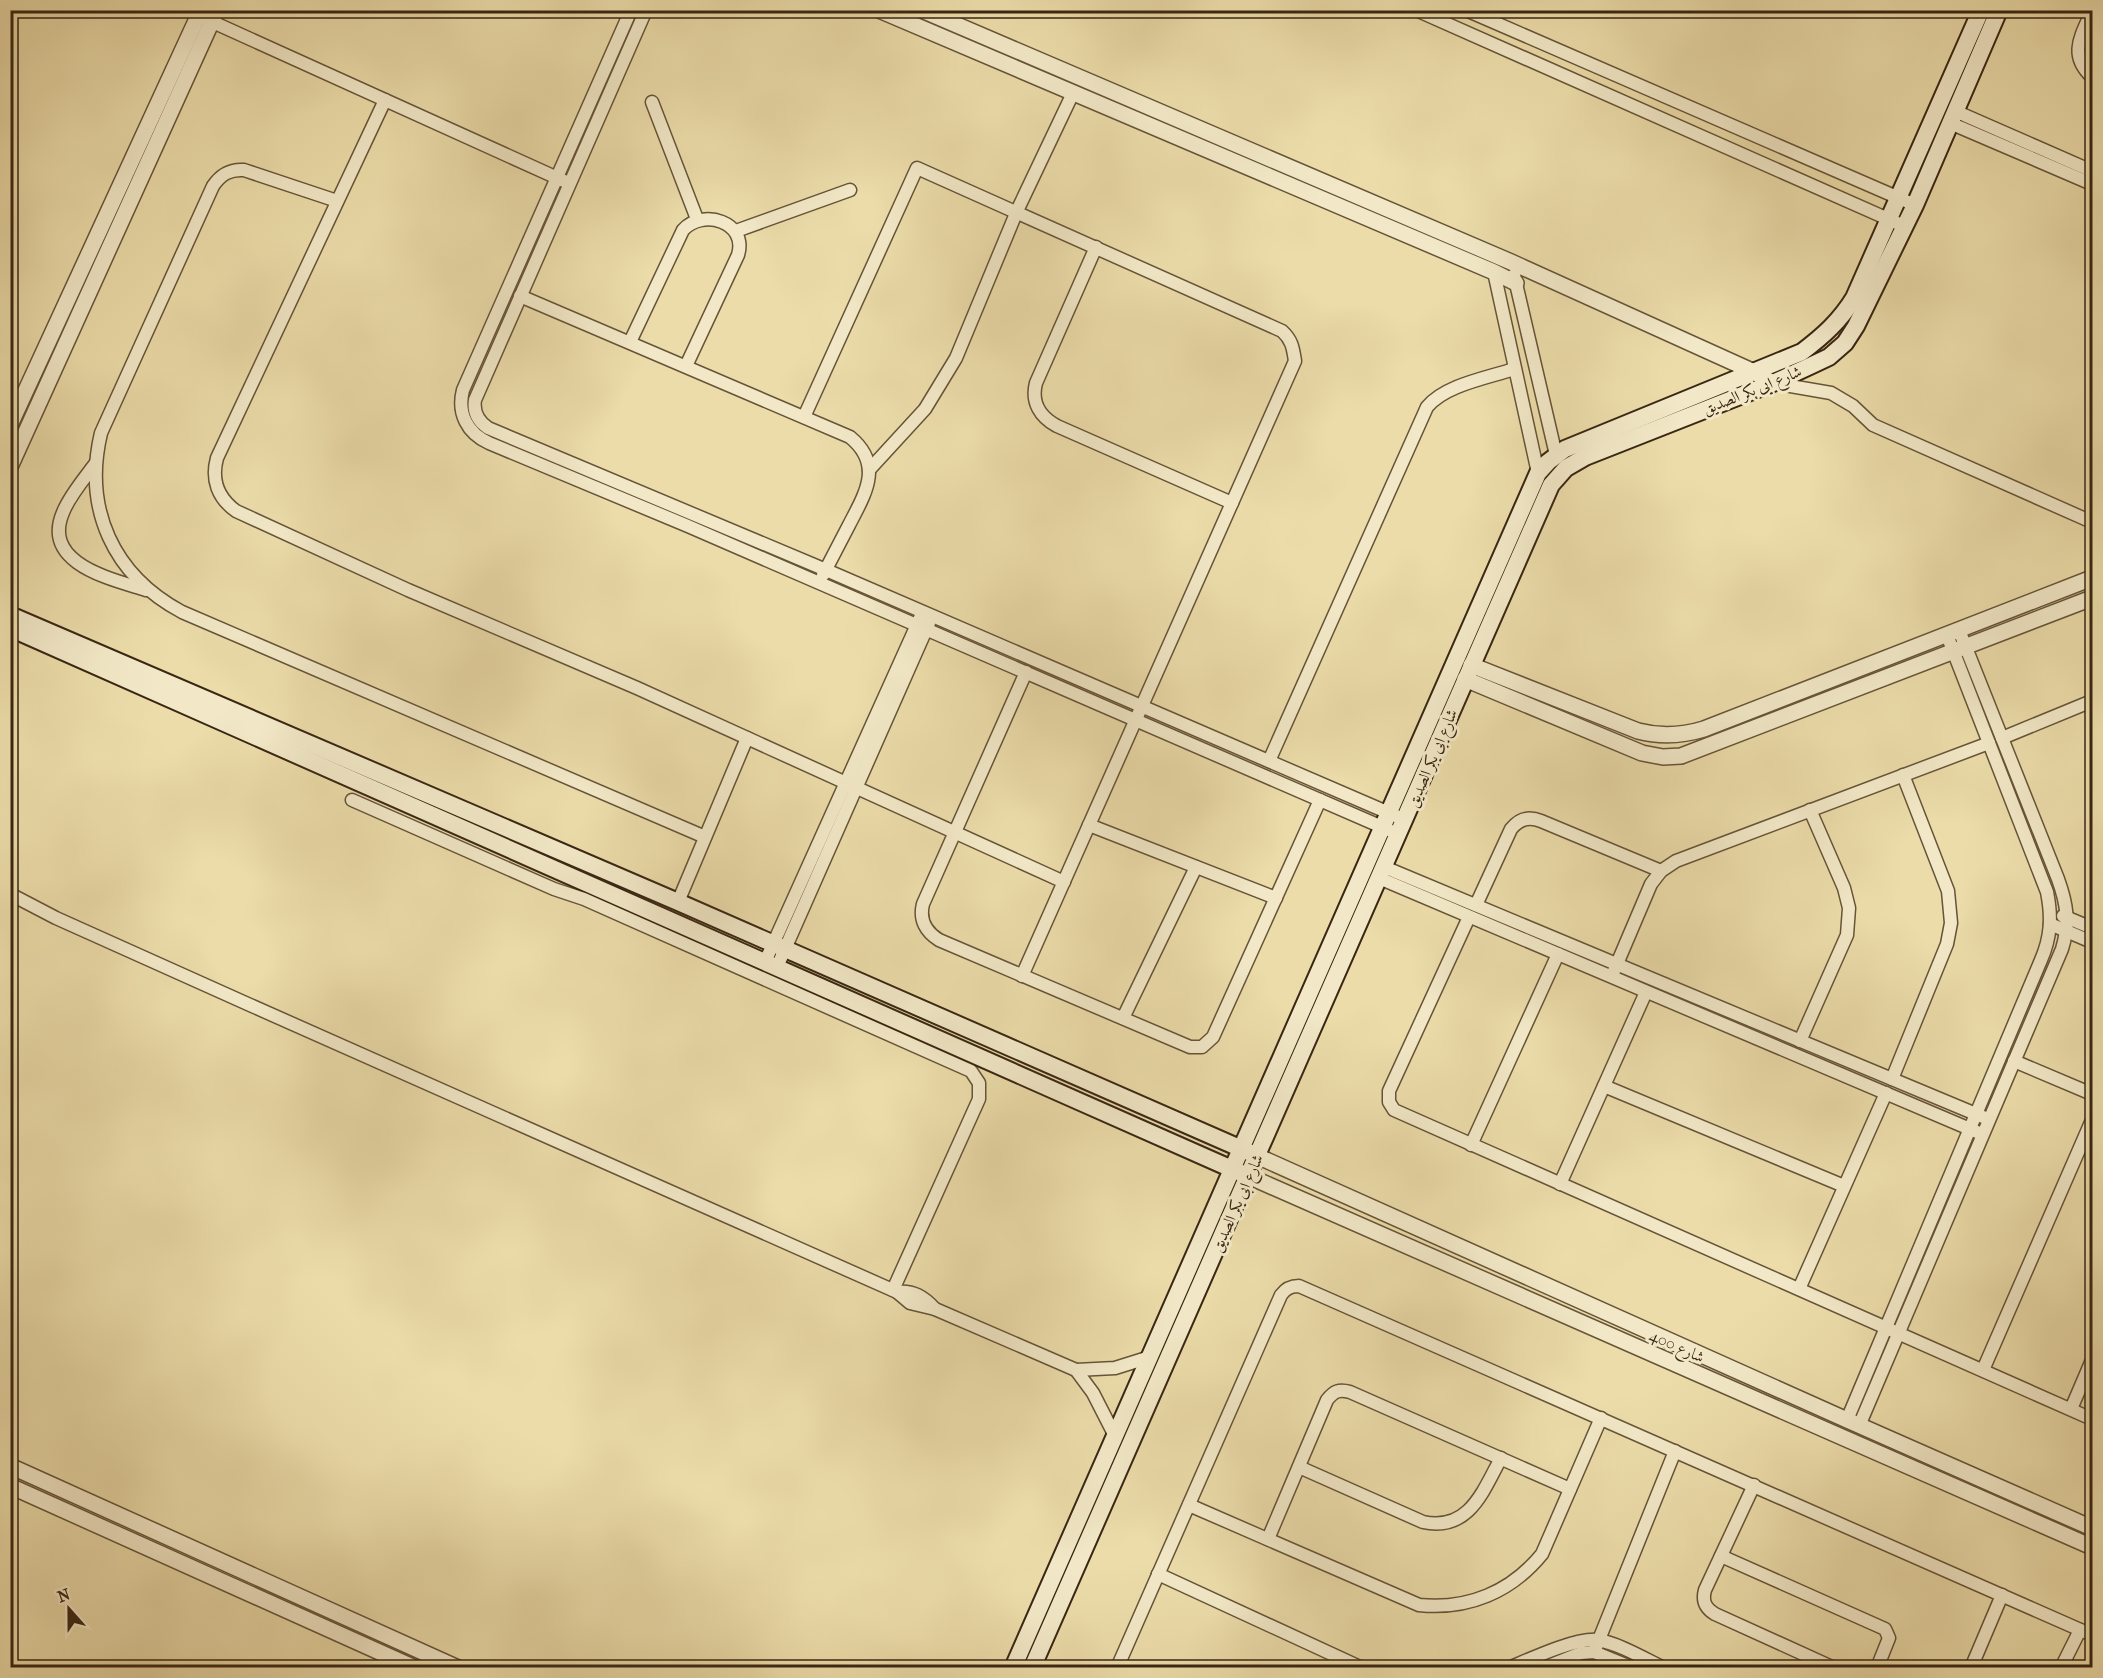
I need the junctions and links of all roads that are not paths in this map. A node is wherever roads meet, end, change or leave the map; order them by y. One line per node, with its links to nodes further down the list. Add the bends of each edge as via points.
1 (631, 10): 11 (street)
2 (646, 10): 12 (street)
3 (879, 10): 14 (street)
4 (922, 10): 31 (street)
5 (1416, 10): 28 (street)
6 (1466, 10): 23 (street)
7 (1981, 10): 23 (main road, شارع ابى بكر الصديق)
8 (1999, 10): 17 (main road, شارع ابى بكر الصديق)
9 (2092, 11): 13 (street, via 2078,46 2083,68)
10 (207, 15): 15 (street); 42 (street); 45 (street)
11 (620, 36): 12 (street); 19 (street)
12 (632, 42): 20 (street)
13 (2092, 77)
14 (1073, 93): 26 (street); 33 (street)
15 (385, 100): 19 (street); 24 (street)
16 (652, 102): 27 (street)
17 (1953, 117): 18 (street); 21 (street); 25 (main road, شارع ابى بكر الصديق)
18 (2092, 171)
19 (557, 177): 20 (street); 52 (street, via 463,390 461,404 466,423 482,440)
20 (569, 183): 35 (street)
21 (2092, 184)
22 (850, 190): 29 (street)
23 (1898, 197): 25 (street); 28 (main road, شارع ابى بكر الصديق)
24 (337, 201): 44 (street, via 244,170 229,171 217,180 107,416); 67 (street, via 217,458 215,479 224,500 236,511 408,590)
25 (1915, 205): 28 (main road, شارع ابى بكر الصديق)
26 (1017, 211): 30 (street); 41 (street, via 917,168); 46 (street, via 945,378 925,409)
27 (697, 219): 29 (street, via 714,219); 36 (street, via 680,235)
28 (1897, 222): 39 (main road, شارع ابى بكر الصديق, via 1844,314 1827,332 1802,351); 40 (main road, شارع ابى بكر الصديق, via 1856,326 1845,343 1829,357)
29 (736, 231): 37 (street, via 740,241 738,255)
30 (1096, 248): 48 (street, via 1036,383 1037,406 1057,426); 48 (street, via 1290,338 1295,361)
31 (1490, 253): 32 (street); 33 (street)
32 (1511, 262): 34 (street); 39 (street)
33 (1494, 272): 34 (street); 38 (street)
34 (1516, 283): 43 (street)
35 (520, 296): 36 (street); 50 (street, via 475,400 475,411 484,425)
36 (630, 342): 37 (street)
37 (686, 366): 41 (street)
38 (1514, 369): 47 (street); 70 (street, via 1450,390 1427,408)
39 (1752, 371): 40 (street); 43 (main road, شارع ابى بكر الصديق)
40 (1773, 383): 49 (street, via 1831,393 1873,425); 63 (main road, شارع ابى بكر الصديق, via 1566,468 1551,485)
41 (804, 417): 46 (street, via 850,437 865,455)
42 (10, 425)
43 (1556, 455): 47 (main road, شارع ابى بكر الصديق)
44 (95, 463): 53 (street, via 99,509 109,538 124,564); 53 (street, via 64,509 60,531 64,547 83,568)
45 (10, 467)
46 (869, 470): 50 (street, via 866,492)
47 (1538, 474): 76 (main road, شارع ابى بكر الصديق)
48 (1232, 503): 65 (street)
49 (2092, 522)
50 (826, 570): 52 (street); 55 (street)
51 (2092, 578): 59 (street)
52 (819, 582): 57 (street)
53 (151, 592): 80 (street, via 182,612)
54 (2092, 598): 61 (street)
55 (928, 614): 57 (street); 65 (street)
56 (10, 615): 60 (main road)
57 (922, 627): 62 (street); 72 (street)
58 (10, 628): 60 (main road)
59 (1953, 633): 61 (street); 63 (street, via 1704,729 1670,736 1638,731)
60 (46, 638): 87 (main road); 99 (main road)
61 (1960, 649): 63 (street, via 1672,757 1642,753); 68 (street); 69 (street)
62 (1026, 672): 66 (street); 79 (street)
63 (1468, 672): 78 (main road, شارع ابى بكر الصديق)
64 (2092, 701): 68 (street)
65 (1142, 706): 66 (street); 70 (street)
66 (1136, 720): 74 (street); 77 (street)
67 (747, 738): 72 (street); 80 (street)
68 (2002, 738): 91 (street, via 2058,879)
69 (1989, 743): 71 (street); 89 (street, via 2047,892)
70 (1269, 761): 76 (street)
71 (1903, 775): 75 (street); 106 (street, via 1945,882 1951,902 1951,923 1947,944)
72 (852, 786): 79 (street); 96 (street)
73 (352, 800): 123 (street, via 584,898 971,1071 979,1083 979,1099)
74 (1320, 800): 76 (street); 86 (street)
75 (1810, 810): 82 (street, via 1676,861); 104 (street, via 1844,888 1849,918 1844,943)
76 (1385, 820): 78 (street); 116 (main road, شارع ابى بكر الصديق)
77 (1089, 825): 81 (street); 84 (street)
78 (1402, 827): 83 (main road, شارع ابى بكر الصديق)
79 (954, 832): 84 (street); 100 (street, via 923,904 925,927 939,940)
80 (705, 837): 87 (street)
81 (1196, 867): 86 (street); 103 (street)
82 (1661, 871): 88 (street, via 1541,821 1527,819 1511,829); 98 (street, via 1651,884)
83 (1382, 872): 88 (street); 90 (street); 117 (main road, شارع ابى بكر الصديق)
84 (1064, 882): 100 (street)
85 (10, 894): 123 (street, via 56,918)
86 (1276, 898): 103 (street, via 1206,1045 1190,1047)
87 (678, 902): 96 (main road)
88 (1476, 905): 98 (street)
89 (2050, 910): 91 (street); 92 (street)
90 (1469, 916): 97 (street); 115 (street, via 1388,1095 1398,1113)
91 (2068, 918): 93 (street); 94 (street)
92 (2050, 924): 94 (street); 110 (street, via 2045,950)
93 (2092, 928)
94 (2067, 931): 95 (street); 105 (street)
95 (2092, 942)
96 (780, 947): 99 (street); 116 (main road)
97 (1558, 954): 101 (street); 115 (street)
98 (1617, 964): 101 (street); 104 (street)
99 (771, 965): 118 (main road)
100 (1022, 976): 103 (street)
101 (1612, 977): 102 (street)
102 (1646, 992): 107 (street); 108 (street)
103 (1123, 1018)
104 (1800, 1041): 106 (street)
105 (2014, 1061): 109 (street); 111 (street)
106 (1892, 1079): 110 (street)
107 (1604, 1086): 120 (street); 121 (street)
108 (1886, 1093): 113 (street); 121 (street)
109 (2092, 1094)
110 (1976, 1114): 111 (street); 113 (street)
111 (1989, 1120): 114 (street)
112 (2092, 1120): 129 (street)
113 (1970, 1129): 114 (street); 124 (street)
114 (1983, 1135): 125 (street)
115 (1471, 1145): 120 (street)
116 (1241, 1148): 117 (main road); 118 (main road, شارع ابى بكر الصديق)
117 (1257, 1156): 119 (main road, شارع ابى بكر الصديق); 133 (street, شارع 400)
118 (1232, 1169): 119 (main road); 126 (main road, شارع ابى بكر الصديق)
119 (1248, 1176): 135 (street, شارع 400); 156 (main road, شارع ابى بكر الصديق)
120 (1560, 1184): 122 (street)
121 (1844, 1186): 122 (street)
122 (1799, 1289): 124 (street)
123 (895, 1291): 128 (street, via 910,1303 935,1309)
124 (1886, 1328): 125 (street); 133 (street)
125 (1899, 1333): 129 (street); 133 (street)
126 (1150, 1357): 128 (street, via 1115,1368); 134 (main road, شارع ابى بكر الصديق)
127 (2092, 1360): 130 (street)
128 (1076, 1370): 134 (street)
129 (1983, 1370): 130 (street)
130 (2071, 1409): 132 (street)
131 (1601, 1418): 136 (street); 142 (street); 143 (street, via 1306,1288 1292,1286 1281,1296)
132 (2092, 1419)
133 (1853, 1423): 135 (street); 144 (street, شارع 400)
134 (1115, 1436): 155 (main road, شارع ابى بكر الصديق)
135 (1852, 1443): 146 (street, شارع 400)
136 (1676, 1451): 140 (street); 152 (street)
137 (1501, 1458): 139 (street, via 1477,1502 1462,1516 1444,1523 1423,1522); 139 (street, via 1341,1390 1327,1400); 142 (street)
138 (10, 1466): 154 (street)
139 (1299, 1467): 145 (street)
140 (1754, 1485): 147 (street); 149 (street)
141 (10, 1486): 153 (street)
142 (1570, 1489): 145 (street, via 1542,1554 1529,1569 1497,1592 1459,1605 1419,1605)
143 (1189, 1505): 145 (street); 148 (street)
144 (2092, 1528)
145 (1268, 1539)
146 (2092, 1546)
147 (1721, 1556): 163 (street, via 1704,1597 1709,1610); 164 (street, via 1885,1629 1889,1638)
148 (1158, 1574): 157 (street); 158 (street)
149 (2002, 1595): 150 (street); 165 (street)
150 (2080, 1629): 151 (street); 166 (street)
151 (2092, 1635)
152 (1596, 1646): 159 (street, via 1577,1642); 160 (street); 161 (street); 162 (street)
153 (415, 1668)
154 (458, 1668)
155 (1013, 1668)
156 (1032, 1668)
157 (1118, 1668)
158 (1362, 1668)
159 (1509, 1668)
160 (1543, 1668)
161 (1633, 1668)
162 (1664, 1668)
163 (1834, 1668)
164 (1877, 1668)
165 (1971, 1668)
166 (2061, 1668)

